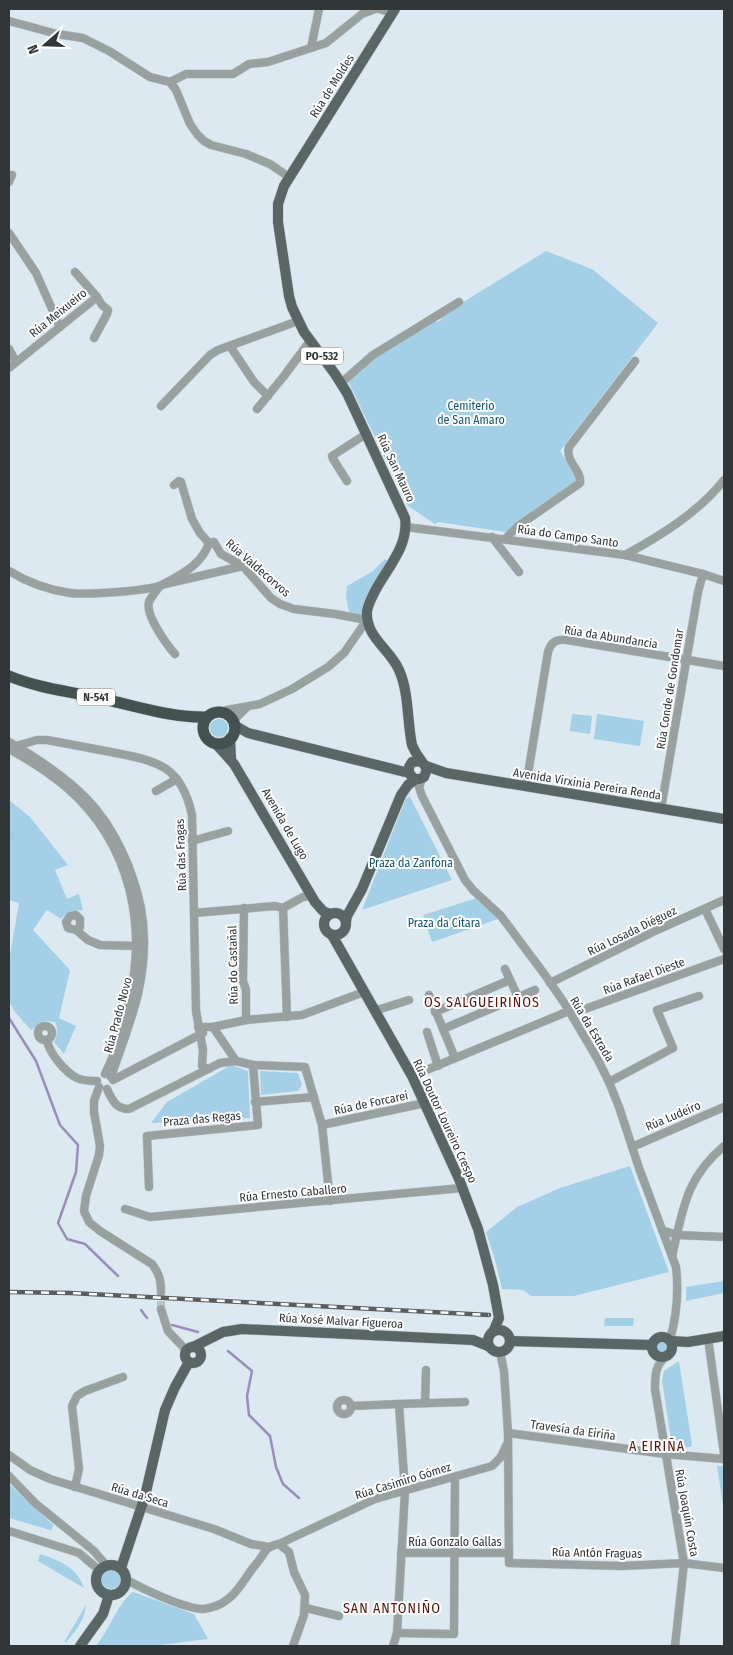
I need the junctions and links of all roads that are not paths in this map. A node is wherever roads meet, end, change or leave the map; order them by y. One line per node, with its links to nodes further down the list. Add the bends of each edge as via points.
1 (318, 9): 6 (street)
2 (375, 9): 6 (street, via 362,14 326,43)
3 (379, 9): 4 (street)
4 (394, 11): 8 (main road, Rúa de Moldes / PO-532)
5 (9, 21): 7 (street, via 83,38 150,77)
6 (311, 48): 7 (street, via 268,62 249,64 233,74 186,74)
7 (170, 82): 8 (street, via 190,124 204,140 270,164)
8 (289, 177): 13 (main road, Rúa San Mauro / PO-532, via 277,212 289,296)
9 (9, 233): 14 (street, via 36,273)
10 (75, 272): 11 (street, Rúa Meixueiro)
11 (97, 297): 14 (street, Rúa Meixueiro); 15 (street, via 108,310)
12 (459, 302): 22 (street, via 373,355)
13 (298, 321): 16 (main road, Rúa San Mauro / PO-532); 17 (street)
14 (60, 326): 20 (street, Rúa Meixueiro)
15 (94, 338)
16 (310, 341): 22 (main road, Rúa San Mauro / PO-532); 23 (street)
17 (230, 346): 23 (street, via 254,382); 24 (street, via 203,361)
18 (9, 349): 20 (street)
19 (635, 361): 32 (street, via 567,451 580,476 580,483 518,526)
20 (16, 362): 21 (street, Rúa Meixueiro)
21 (9, 368)
22 (341, 383): 26 (main road, Rúa San Mauro / PO-532)
23 (268, 396): 25 (street)
24 (161, 406)
25 (256, 409)
26 (366, 434): 28 (street, via 332,456); 30 (main road, Rúa San Mauro / PO-532, via 403,510)
27 (724, 480): 34 (street, via 712,495 668,529)
28 (347, 481)
29 (174, 485): 33 (street, via 181,482 192,519)
30 (406, 527): 31 (street, Rúa do Campo Santo); 41 (main road, via 402,544 368,604)
31 (492, 537): 32 (street, Rúa do Campo Santo); 37 (street)
32 (505, 539): 34 (street, Rúa do Campo Santo)
33 (209, 543): 35 (street, Rúa Valdecorvos, via 214,542 221,554); 40 (street, Rúa Valdecorvos, via 186,572)
34 (625, 555): 38 (street, Rúa do Campo Santo)
35 (243, 566): 40 (street); 41 (street, Rúa Valdecorvos, via 271,598 286,607)
36 (9, 571): 40 (street, Rúa Valdecorvos, via 35,584 70,593 109,593)
37 (519, 572)
38 (703, 574): 39 (street, Rúa do Campo Santo); 43 (street, Rúa Conde de Gondomar)
39 (724, 581)
40 (161, 585): 42 (street, via 149,603 149,610 163,640)
41 (367, 620): 46 (street, via 344,653 328,668 292,690); 49 (main road, via 376,640 399,669 406,695)
42 (175, 654)
43 (686, 660): 44 (street, Rúa da Abundancia); 57 (street, Rúa da Abundancia, via 567,640 551,644); 59 (street, Rúa Conde de Gondomar)
44 (724, 666)
45 (9, 676): 47 (highway, N-541, via 57,691)
46 (247, 707): 48 (street); 48 (street, via 227,710)
47 (205, 723): 48 (highway, via 215,712); 50 (highway, N-541, via 208,740)
48 (231, 726): 50 (highway, via 223,743); 52 (main road, Avenida de Lugo); 54 (main road, Avenida Virxinia Pereira Renda, via 248,733)
49 (409, 728): 53 (main road, via 414,749); 54 (main road)
50 (216, 744): 52 (main road, Avenida de Lugo)
51 (11, 746): 56 (street, Rúa das Fragas, via 47,740 148,760); 75 (street, Rúa Prado Novo, via 66,787 106,836 128,885 135,912); 99 (street, Rúa Prado Novo, via 32,754 90,801 112,832 134,885 143,930 141,973 138,995)
52 (231, 760): 63 (main road, Avenida de Lugo)
53 (423, 764): 54 (main road, via 415,761); 54 (main road, via 427,772); 55 (main road, Avenida Virxinia Pereira Renda)
54 (414, 773): 55 (main road, Avenida Virxinia Pereira Renda); 65 (main road, via 402,785 401,795); 80 (street, Rúa da Estrada, via 422,796 465,880 501,916)
55 (446, 773): 57 (main road, Avenida Virxinia Pereira Renda)
56 (177, 779): 58 (street); 62 (street, Rúa das Fragas, via 189,801)
57 (526, 786): 59 (main road, Avenida Virxinia Pereira Renda)
58 (156, 791)
59 (661, 809): 60 (main road, Avenida Virxinia Pereira Renda)
60 (724, 819)
61 (228, 831): 62 (street)
62 (192, 841): 69 (street, Rúa das Fragas)
63 (313, 899): 67 (street, via 303,897); 70 (main road, Avenida de Lugo, via 324,911); 72 (main road, Avenida de Lugo)
64 (724, 900): 68 (street, Rúa Losada Diéguez)
65 (355, 902): 70 (main road); 71 (main road)
66 (244, 908): 67 (street); 69 (street); 91 (street, Rúa do Castañal, via 242,981 246,990)
67 (283, 908): 90 (street)
68 (705, 908): 76 (street); 80 (street, Rúa Losada Diéguez)
69 (194, 913): 94 (street, Rúa das Fragas)
70 (334, 913): 71 (main road); 72 (main road, via 325,918)
71 (346, 921): 74 (main road, via 344,931)
72 (323, 924): 74 (main road)
73 (76, 930): 75 (street, via 100,945)
74 (332, 935): 82 (main road, Rúa Doutor Loureiro Crespo)
75 (137, 946): 105 (street, Rúa Prado Novo, via 132,994)
76 (724, 949)
77 (724, 959): 89 (street, Rúa Rafael Dieste)
78 (505, 969): 79 (street)
79 (510, 980): 85 (street); 88 (street)
80 (550, 984): 89 (street, Rúa da Estrada)
81 (535, 990): 85 (street)
82 (364, 992): 87 (main road, Rúa Doutor Loureiro Crespo); 90 (street, via 302,1015)
83 (429, 995): 88 (street)
84 (699, 996): 106 (street, via 657,1010 673,1048)
85 (518, 997): 93 (street)
86 (410, 1000): 87 (street)
87 (374, 1011): 104 (main road, Rúa Doutor Loureiro Crespo)
88 (435, 1012): 93 (street)
89 (570, 1012): 97 (street, Rúa Rafael Dieste); 106 (street, Rúa da Estrada)
90 (287, 1017): 91 (street)
91 (246, 1020): 92 (street)
92 (213, 1027): 94 (street); 98 (street)
93 (442, 1029): 97 (street)
94 (199, 1031): 100 (street); 103 (street, Rúa das Fragas, via 204,1057 202,1066)
95 (427, 1032): 102 (street)
96 (47, 1040): 107 (street, via 69,1073)
97 (455, 1058): 102 (street, Rúa Rafael Dieste)
98 (236, 1060): 101 (street); 103 (street)
99 (116, 1062): 100 (street, via 126,1069); 105 (street, Rúa Prado Novo)
100 (143, 1064): 105 (street)
101 (253, 1065): 109 (street, via 305,1067); 110 (street, Praza das Regas)
102 (438, 1066): 104 (street, Rúa Rafael Dieste)
103 (208, 1069): 108 (street, via 129,1109 115,1104)
104 (412, 1076): 111 (main road, Rúa Doutor Loureiro Crespo)
105 (109, 1077): 107 (street, via 100,1075); 108 (street, via 111,1087)
106 (609, 1082): 115 (street, Rúa da Estrada)
107 (98, 1084): 108 (street); 124 (street, via 94,1112 100,1146 84,1211 89,1222 100,1231 152,1264 158,1271)
108 (107, 1089)
109 (314, 1097): 110 (street, Praza das Regas); 113 (street)
110 (255, 1102): 116 (street, Praza das Regas, via 258,1125 147,1136)
111 (425, 1103): 113 (street, Rúa de Forcarei); 117 (main road, Rúa Doutor Loureiro Crespo)
112 (724, 1107): 115 (street, Rúa Ludeiro)
113 (322, 1125): 118 (street)
114 (724, 1146): 121 (street, via 692,1184)
115 (632, 1147): 120 (street, Rúa da Estrada)
116 (149, 1187)
117 (462, 1188): 118 (street, Rúa Ernesto Caballero); 128 (main road, Rúa Doutor Loureiro Crespo, via 478,1229 493,1285 499,1318)
118 (330, 1201): 119 (street, Rúa Ernesto Caballero, via 150,1217)
119 (126, 1209)
120 (662, 1230): 121 (street); 123 (street, Rúa da Estrada)
121 (677, 1235): 122 (street); 123 (street)
122 (724, 1238)
123 (672, 1257): 126 (street, Rúa da Estrada, via 678,1285)
124 (161, 1292)
125 (161, 1309): 134 (street, via 168,1331)
126 (675, 1324): 131 (street, Rúa da Estrada); 132 (street, via 677,1333)
127 (724, 1336): 129 (main road)
128 (491, 1337): 130 (main road, via 504,1330); 134 (main road, Rúa Xosé Malvar Figueroa, via 476,1340 242,1329 224,1332); 135 (main road, via 494,1351)
129 (708, 1338): 132 (main road); 146 (street)
130 (510, 1341): 133 (main road); 135 (main road)
131 (671, 1341): 132 (main road); 133 (main road, via 661,1336); 136 (main road, via 673,1346)
132 (688, 1342): 136 (main road)
133 (652, 1345): 136 (main road, via 655,1354)
134 (193, 1350): 153 (main road, via 185,1357 190,1362 164,1410)
135 (500, 1352): 143 (street)
136 (668, 1354): 145 (street, Rúa Joaquín Costa, via 656,1367 655,1374)
137 (426, 1370): 140 (street)
138 (123, 1377): 151 (street, via 84,1391 74,1400)
139 (465, 1402): 140 (street)
140 (424, 1403): 141 (street)
141 (399, 1404): 142 (street); 152 (street)
142 (351, 1406)
143 (508, 1433): 144 (street); 145 (street, Travesía da Eiriña)
144 (508, 1442): 150 (street, Rúa Casimiro Gómez, via 492,1466); 161 (street)
145 (665, 1454): 148 (street, Travesía da Eiriña); 162 (street, Rúa Joaquín Costa)
146 (724, 1454)
147 (9, 1455): 151 (street, Rúa da Seca, via 40,1474)
148 (724, 1459)
149 (9, 1476): 155 (street)
150 (455, 1477): 152 (street, Rúa Casimiro Gómez); 159 (street)
151 (76, 1487): 153 (street, Rúa da Seca)
152 (405, 1491): 156 (street, Rúa Casimiro Gómez, via 365,1503); 160 (street)
153 (141, 1507): 157 (street, Rúa da Seca, via 251,1544); 164 (main road)
154 (9, 1531): 158 (street)
155 (72, 1535): 158 (street, via 75,1544); 163 (street, via 94,1551)
156 (279, 1544): 157 (street, Rúa Casimiro Gómez); 168 (street, via 289,1552 303,1589)
157 (269, 1547): 166 (street, via 233,1594 214,1607 188,1606)
158 (72, 1550): 163 (street)
159 (456, 1552): 160 (street, Rúa Gonzalo Gallas); 161 (street, Rúa Gonzalo Gallas); 170 (street, via 454,1634)
160 (401, 1553): 170 (street)
161 (509, 1553): 162 (street, Rúa Antón Fraguas, via 509,1563 622,1566)
162 (684, 1563): 165 (street, Rúa Antón Fraguas); 174 (street, Rúa Joaquín Costa)
163 (102, 1568): 164 (main road, via 115,1565); 167 (main road, via 96,1579 98,1588)
164 (121, 1568): 166 (main road)
165 (724, 1568)
166 (127, 1580): 167 (main road, via 121,1592)
167 (109, 1595): 171 (main road, via 106,1608)
168 (306, 1608): 169 (street); 172 (street)
169 (339, 1616)
170 (397, 1633): 173 (street)
171 (80, 1646)
172 (293, 1646)
173 (393, 1646)
174 (675, 1646)

